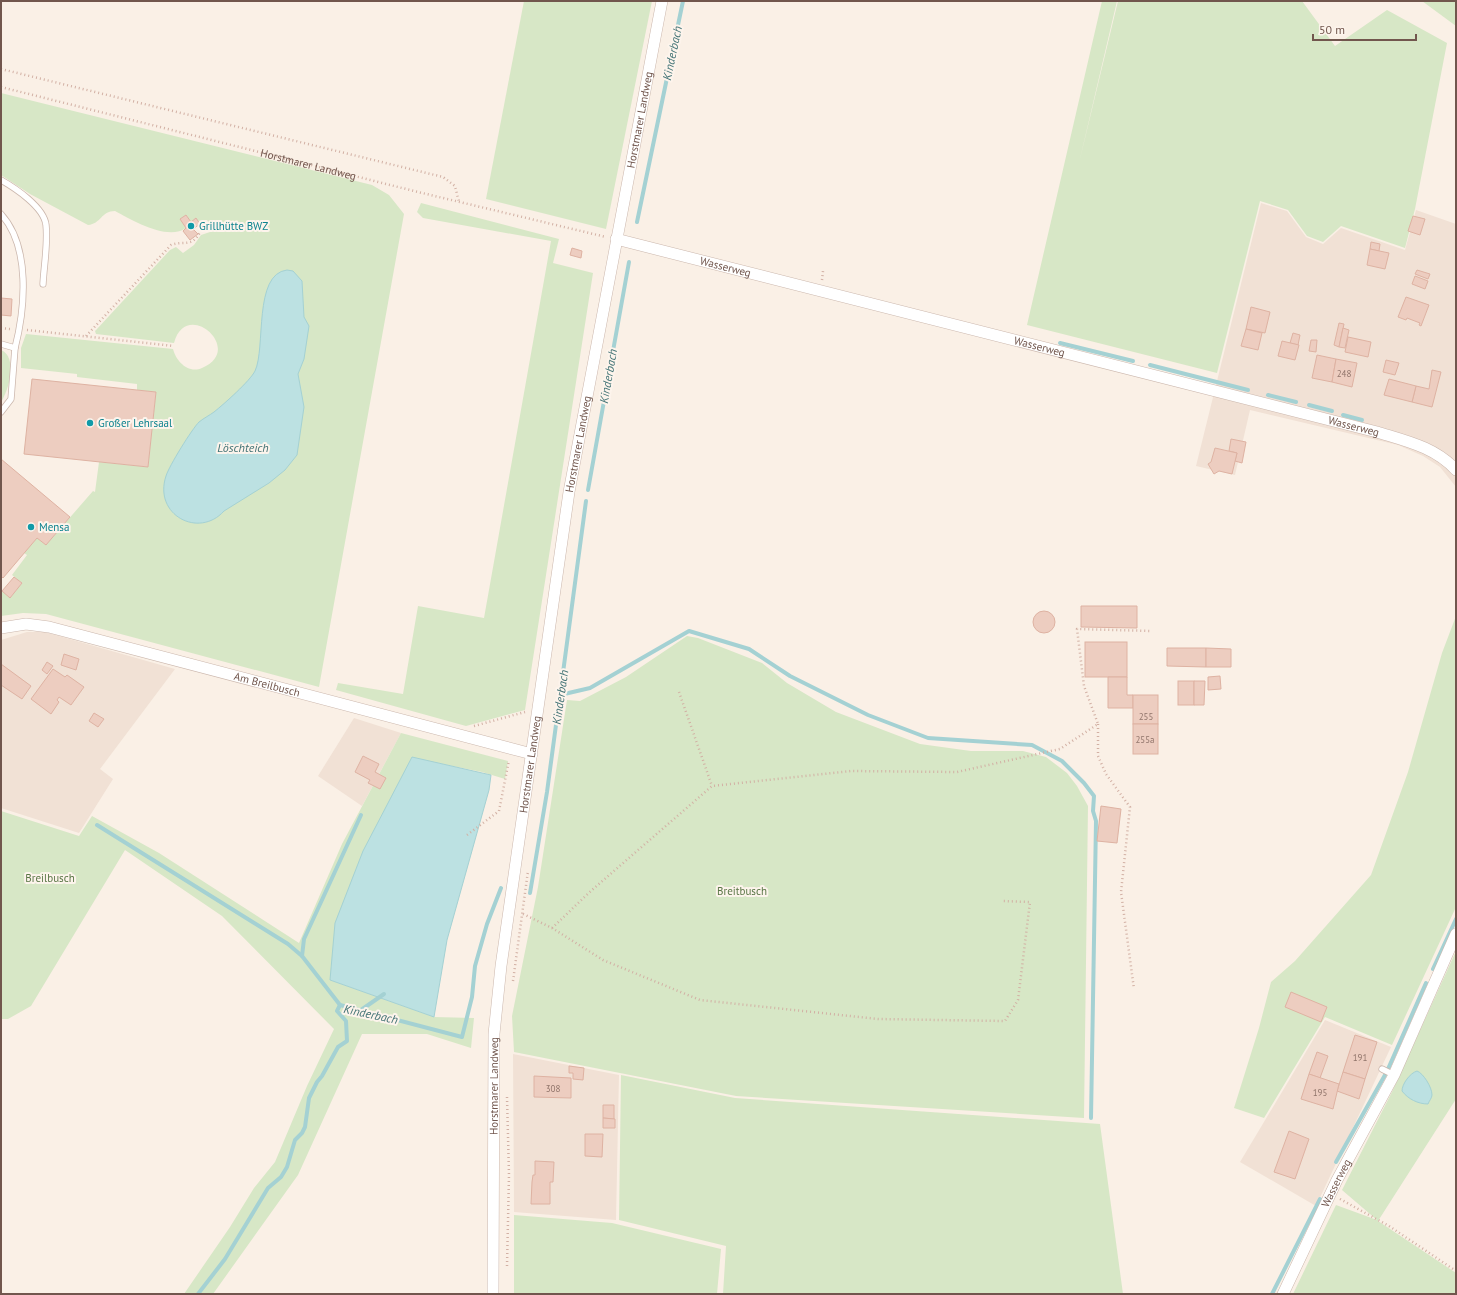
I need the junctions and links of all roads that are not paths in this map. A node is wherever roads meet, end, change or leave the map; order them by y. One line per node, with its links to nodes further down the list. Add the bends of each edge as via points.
1 (662, 1): 4 (street, Horstmarer Landweg)
2 (1, 180): 5 (lane, via 21,191 46,223)
3 (1, 214): 7 (lane, via 14,236 21,256 23,279 20,330)
4 (616, 239): 9 (street, Wasserweg, via 1377,432 1427,448 1447,460); 11 (street, Horstmarer Landweg, via 569,492)
5 (43, 284)
6 (1, 344): 7 (lane)
7 (15, 348): 8 (lane, via 11,399)
8 (1, 412)
9 (1456, 470)
10 (1, 628): 11 (street, Am Breilbusch, via 26,624 49,627)
11 (532, 754): 15 (street, Horstmarer Landweg, via 494,1027)
12 (1456, 934): 14 (street, Wasserweg)
13 (1382, 1069): 14 (lane)
14 (1394, 1075): 16 (street, Wasserweg, via 1331,1194)
15 (493, 1294)
16 (1283, 1294)

